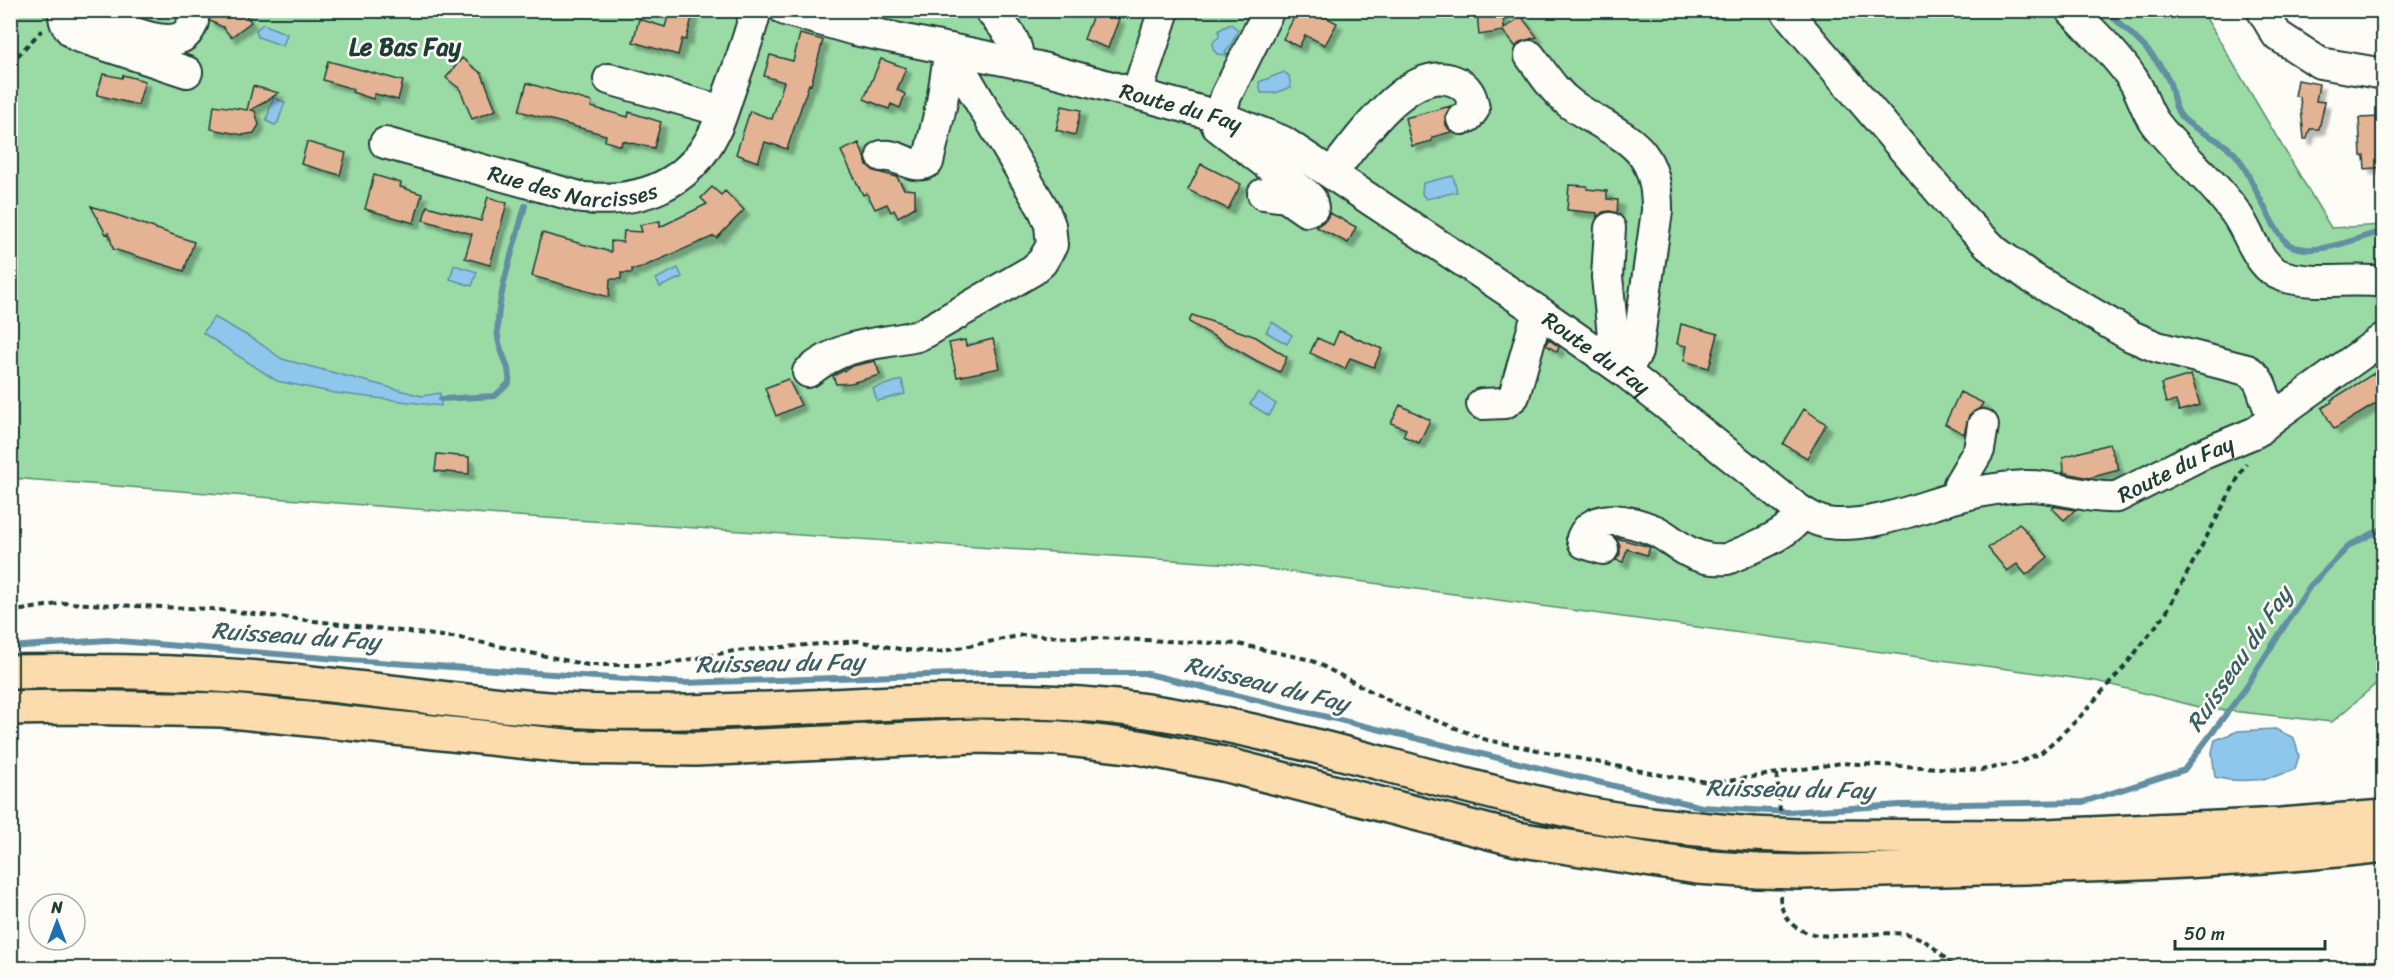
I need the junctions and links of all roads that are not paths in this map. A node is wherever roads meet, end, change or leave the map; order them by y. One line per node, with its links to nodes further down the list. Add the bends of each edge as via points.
1 (756, 10): 18 (street, Rue des Narcisses)
2 (784, 10): 11 (street, Route du Fay, via 855,30)
3 (1164, 10): 17 (street)
4 (1269, 10): 19 (street)
5 (1785, 10): 32 (street, via 1995,251 2032,278 2131,336 2254,374 2262,385)
6 (2071, 10): 26 (street, via 2133,80 2153,121 2238,216 2260,258 2281,276)
7 (2262, 10): 15 (street, via 2277,35 2320,63)
8 (74, 11): 10 (street, via 161,39 186,35); 14 (street, via 68,29 76,36)
9 (1001, 15): 13 (street, via 1016,45)
10 (194, 22)
11 (957, 51): 13 (street, Route du Fay); 22 (street, via 928,162 920,165); 30 (street, via 963,73 1044,210 1053,237 1048,254 1033,270 926,332 839,351)
12 (1530, 56): 29 (street, via 1563,97 1637,146 1654,176 1657,211 1637,352)
13 (1017, 63): 17 (street, Route du Fay)
14 (187, 72)
15 (2384, 74)
16 (609, 78): 18 (street)
17 (1137, 93): 19 (street, Route du Fay)
18 (722, 111): 21 (street, Rue des Narcisses, via 697,160 667,184 628,199 583,198)
19 (1218, 116): 23 (street, Route du Fay, via 1282,141); 24 (street, via 1220,129 1306,194 1313,208 1306,211 1286,197)
20 (1462, 119): 23 (street, via 1473,109 1471,96 1462,84 1443,77 1419,82 1394,99)
21 (385, 143)
22 (882, 156)
23 (1332, 173): 27 (street, Route du Fay)
24 (1263, 194)
25 (1610, 228): 29 (street, via 1607,277)
26 (2384, 282)
27 (1541, 313): 29 (street, Route du Fay); 31 (street, via 1514,396 1505,403)
28 (2384, 338): 32 (street, Route du Fay)
29 (1613, 365): 35 (street, Route du Fay)
30 (808, 372)
31 (1482, 404)
32 (2265, 424): 34 (street, Route du Fay, via 2117,497 2028,486)
33 (1983, 425): 34 (street, via 1979,450 1959,484)
34 (1958, 496): 35 (street, Route du Fay, via 1873,520 1843,524 1826,523)
35 (1803, 513): 36 (street, via 1783,532 1727,559 1694,554 1655,531 1617,520 1594,523 1584,532 1584,543)
36 (1604, 549)
37 (10, 672): 39 (highway, bridge, via 229,676 606,712 987,700 1076,703 1239,728 1574,812 1752,834 2024,837)
38 (10, 708): 40 (highway, via 222,710 575,747 696,749 976,736 1059,738 1138,747 1223,764 1517,839 1780,878 2167,863)
39 (2384, 817)
40 (2384, 845)

